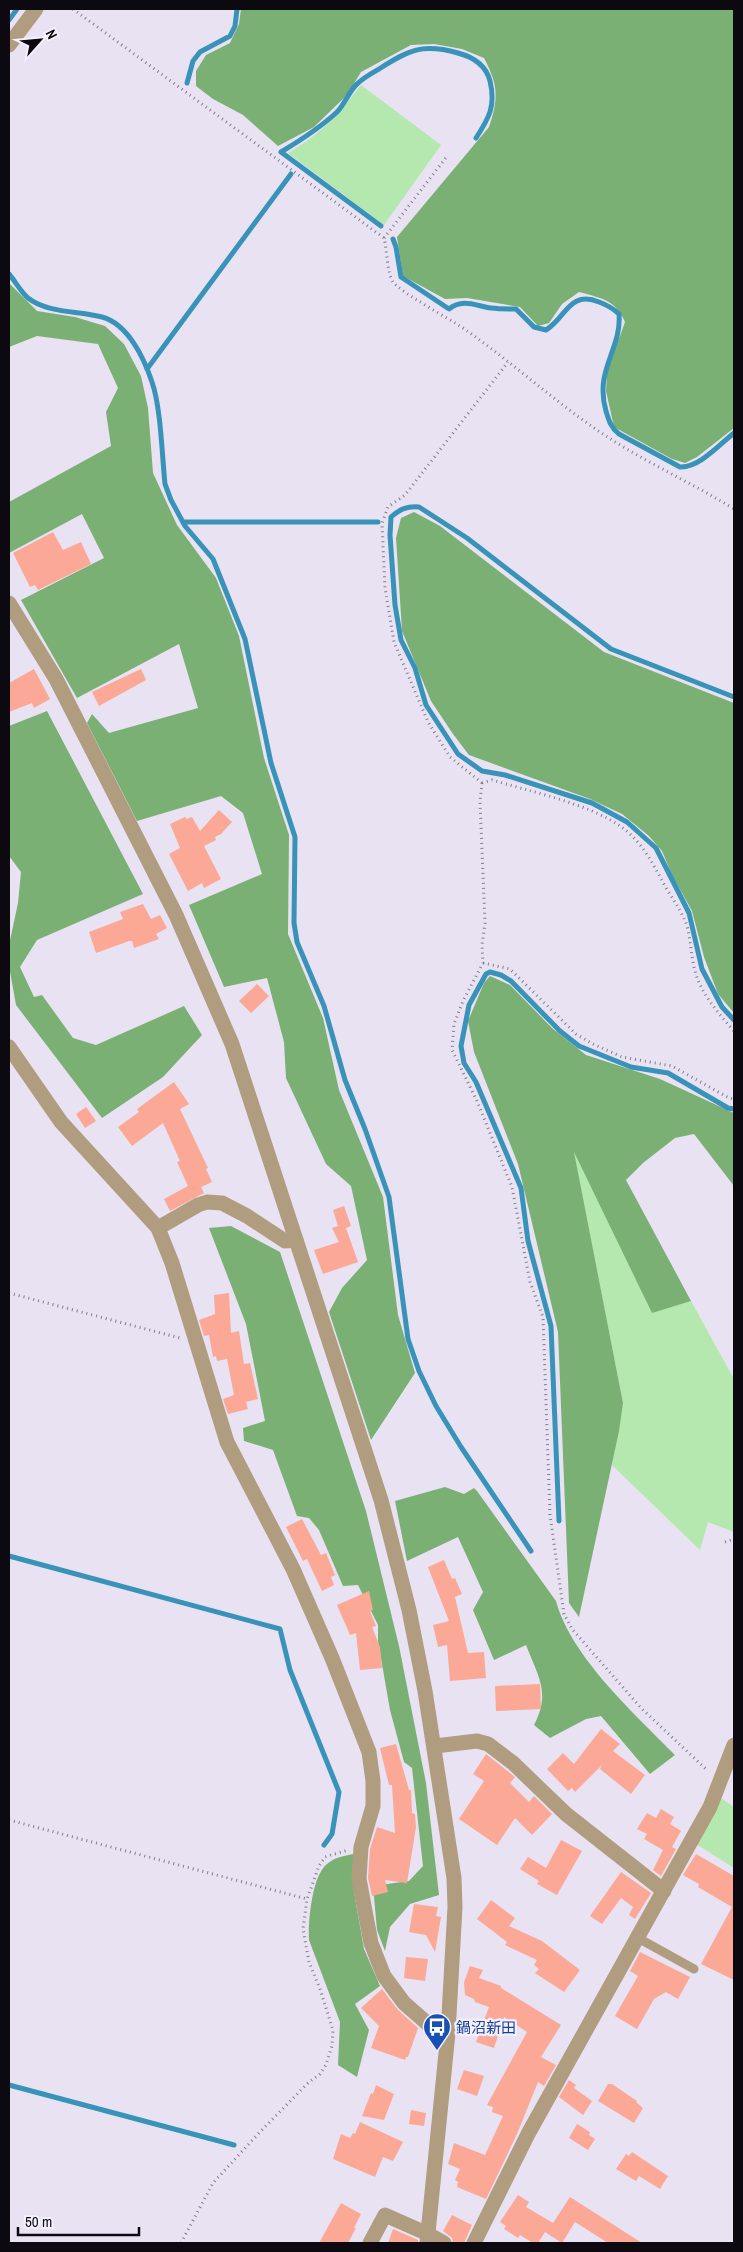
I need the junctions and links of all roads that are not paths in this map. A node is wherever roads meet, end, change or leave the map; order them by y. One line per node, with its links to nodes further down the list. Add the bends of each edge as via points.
1 (36, 9): 2 (street)
2 (9, 45)
3 (9, 603): 6 (street, via 56,679 205,979 232,1044)
4 (9, 1047): 5 (street, via 61,1122)
5 (158, 1228): 6 (street, via 198,1205 222,1202 285,1241); 12 (street, via 172,1263 227,1442 293,1569 369,1752 373,1806 361,1847 359,1879 371,1943 384,1976 393,1989 417,2016)
6 (296, 1240): 8 (street, via 381,1500 409,1610)
7 (734, 1745): 9 (street, via 710,1807)
8 (435, 1746): 9 (street, via 477,1741 488,1744 513,1763 566,1814); 12 (street, via 454,1878)
9 (664, 1890): 10 (street)
10 (638, 1938): 11 (lane); 16 (street, via 528,2134)
11 (694, 1970)
12 (448, 2033): 13 (street)
13 (428, 2239): 14 (street, via 385,2215); 15 (street)
14 (370, 2243)
15 (444, 2243)
16 (474, 2243)

